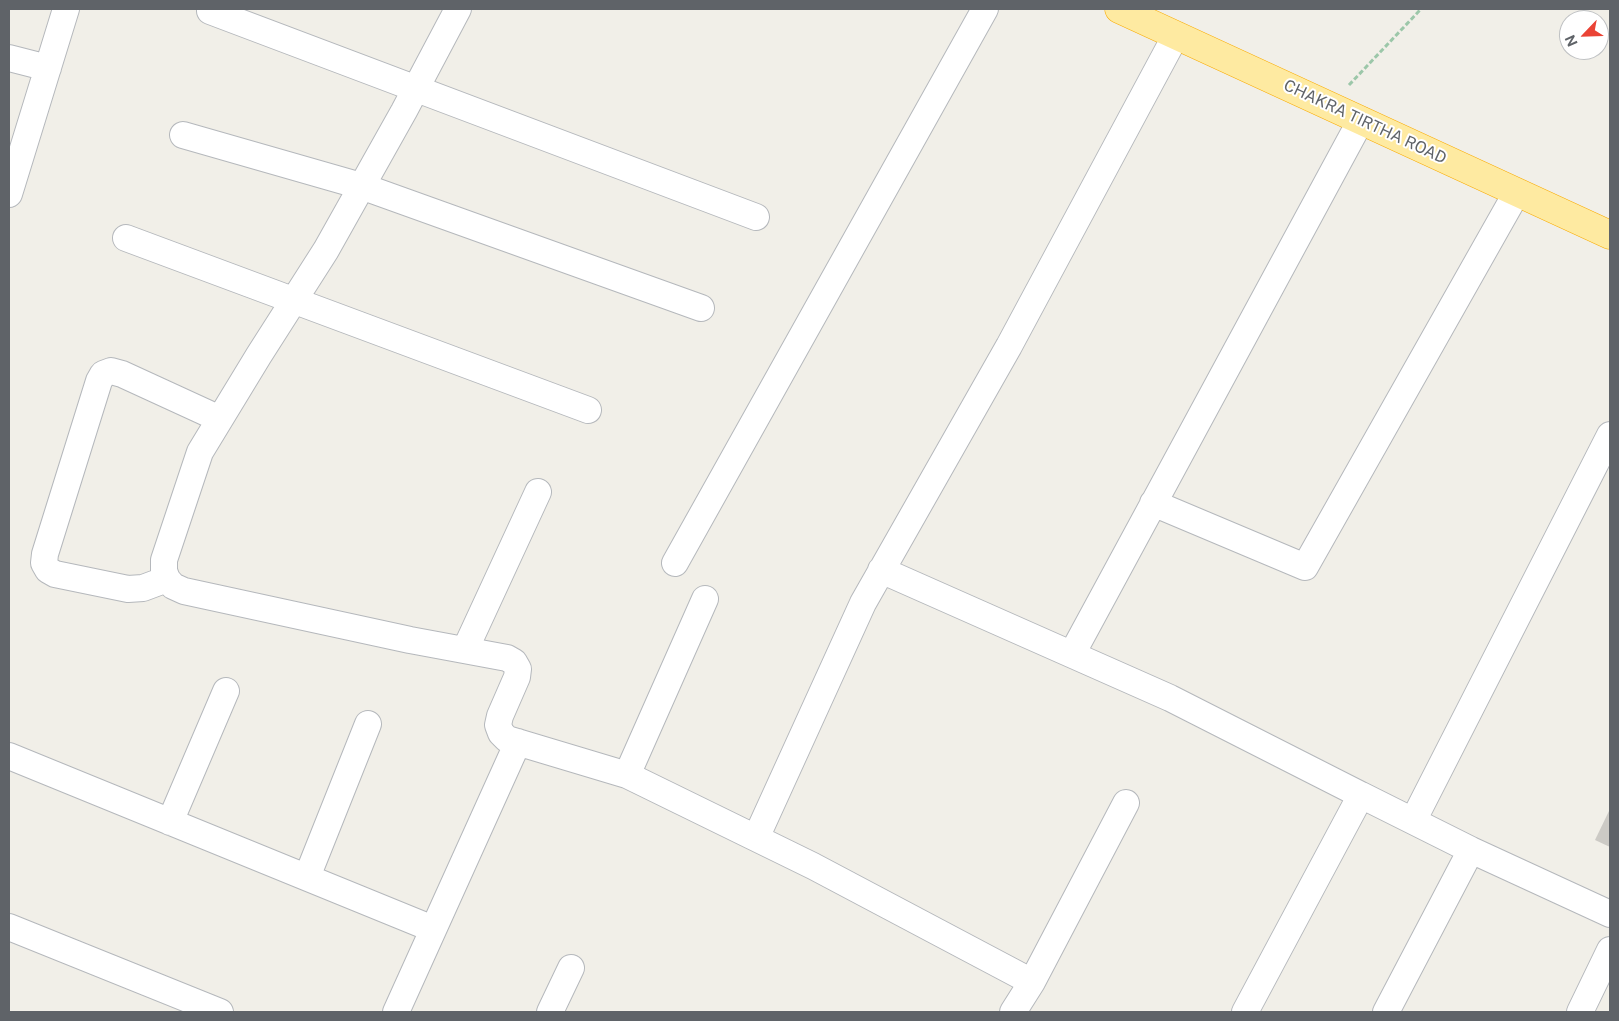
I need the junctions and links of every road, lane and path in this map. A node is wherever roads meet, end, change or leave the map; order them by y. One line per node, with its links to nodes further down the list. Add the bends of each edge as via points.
1 (66, 9): 9 (street)
2 (458, 9): 10 (street)
3 (985, 9): 27 (street)
4 (1119, 9): 7 (highway, CHAKRA TIRTHA ROAD)
5 (1420, 9): 11 (path)
6 (210, 11): 10 (street)
7 (1176, 35): 11 (highway, CHAKRA TIRTHA ROAD); 28 (street, via 1009,346)
8 (9, 58): 9 (street)
9 (48, 68): 16 (street)
10 (415, 89): 14 (street); 17 (street)
11 (1329, 106): 12 (highway, CHAKRA TIRTHA ROAD)
12 (1361, 120): 15 (highway, CHAKRA TIRTHA ROAD); 26 (street)
13 (183, 134): 14 (street)
14 (361, 186): 20 (street); 21 (street)
15 (1516, 192): 18 (highway, CHAKRA TIRTHA ROAD); 26 (street, via 1305,567)
16 (9, 194)
17 (756, 217)
18 (1610, 235)
19 (126, 238): 20 (street)
20 (293, 301): 22 (street); 23 (street)
21 (702, 308)
22 (588, 410)
23 (220, 419): 29 (street, via 200,452 164,560); 29 (street, via 122,374 111,371 103,374 99,381 44,563 55,574 128,589 143,588)
24 (1610, 435): 40 (street)
25 (538, 492): 31 (street)
26 (1153, 503): 32 (street)
27 (675, 564)
28 (881, 570): 32 (street); 42 (street, via 863,602)
29 (167, 579): 31 (street, via 184,591)
30 (704, 599): 37 (street)
31 (465, 650): 35 (street, via 514,662 518,677 498,725 507,739)
32 (1072, 654): 38 (street, via 1170,698)
33 (226, 691): 41 (street)
34 (368, 724): 44 (street)
35 (518, 742): 37 (street); 47 (street)
36 (9, 756): 41 (street)
37 (627, 775): 42 (street)
38 (1361, 795): 40 (street); 55 (street)
39 (1126, 803): 50 (street)
40 (1413, 821): 43 (street)
41 (170, 822): 44 (street)
42 (756, 838): 50 (street)
43 (1471, 850): 45 (street); 56 (street)
44 (307, 877): 47 (street)
45 (1610, 914)
46 (9, 927): 51 (street)
47 (434, 929): 52 (street)
48 (1610, 950): 57 (street)
49 (571, 968): 53 (street)
50 (1032, 982): 54 (street)
51 (220, 1012)
52 (396, 1012)
53 (550, 1012)
54 (1013, 1012)
55 (1245, 1012)
56 (1386, 1012)
57 (1580, 1012)

